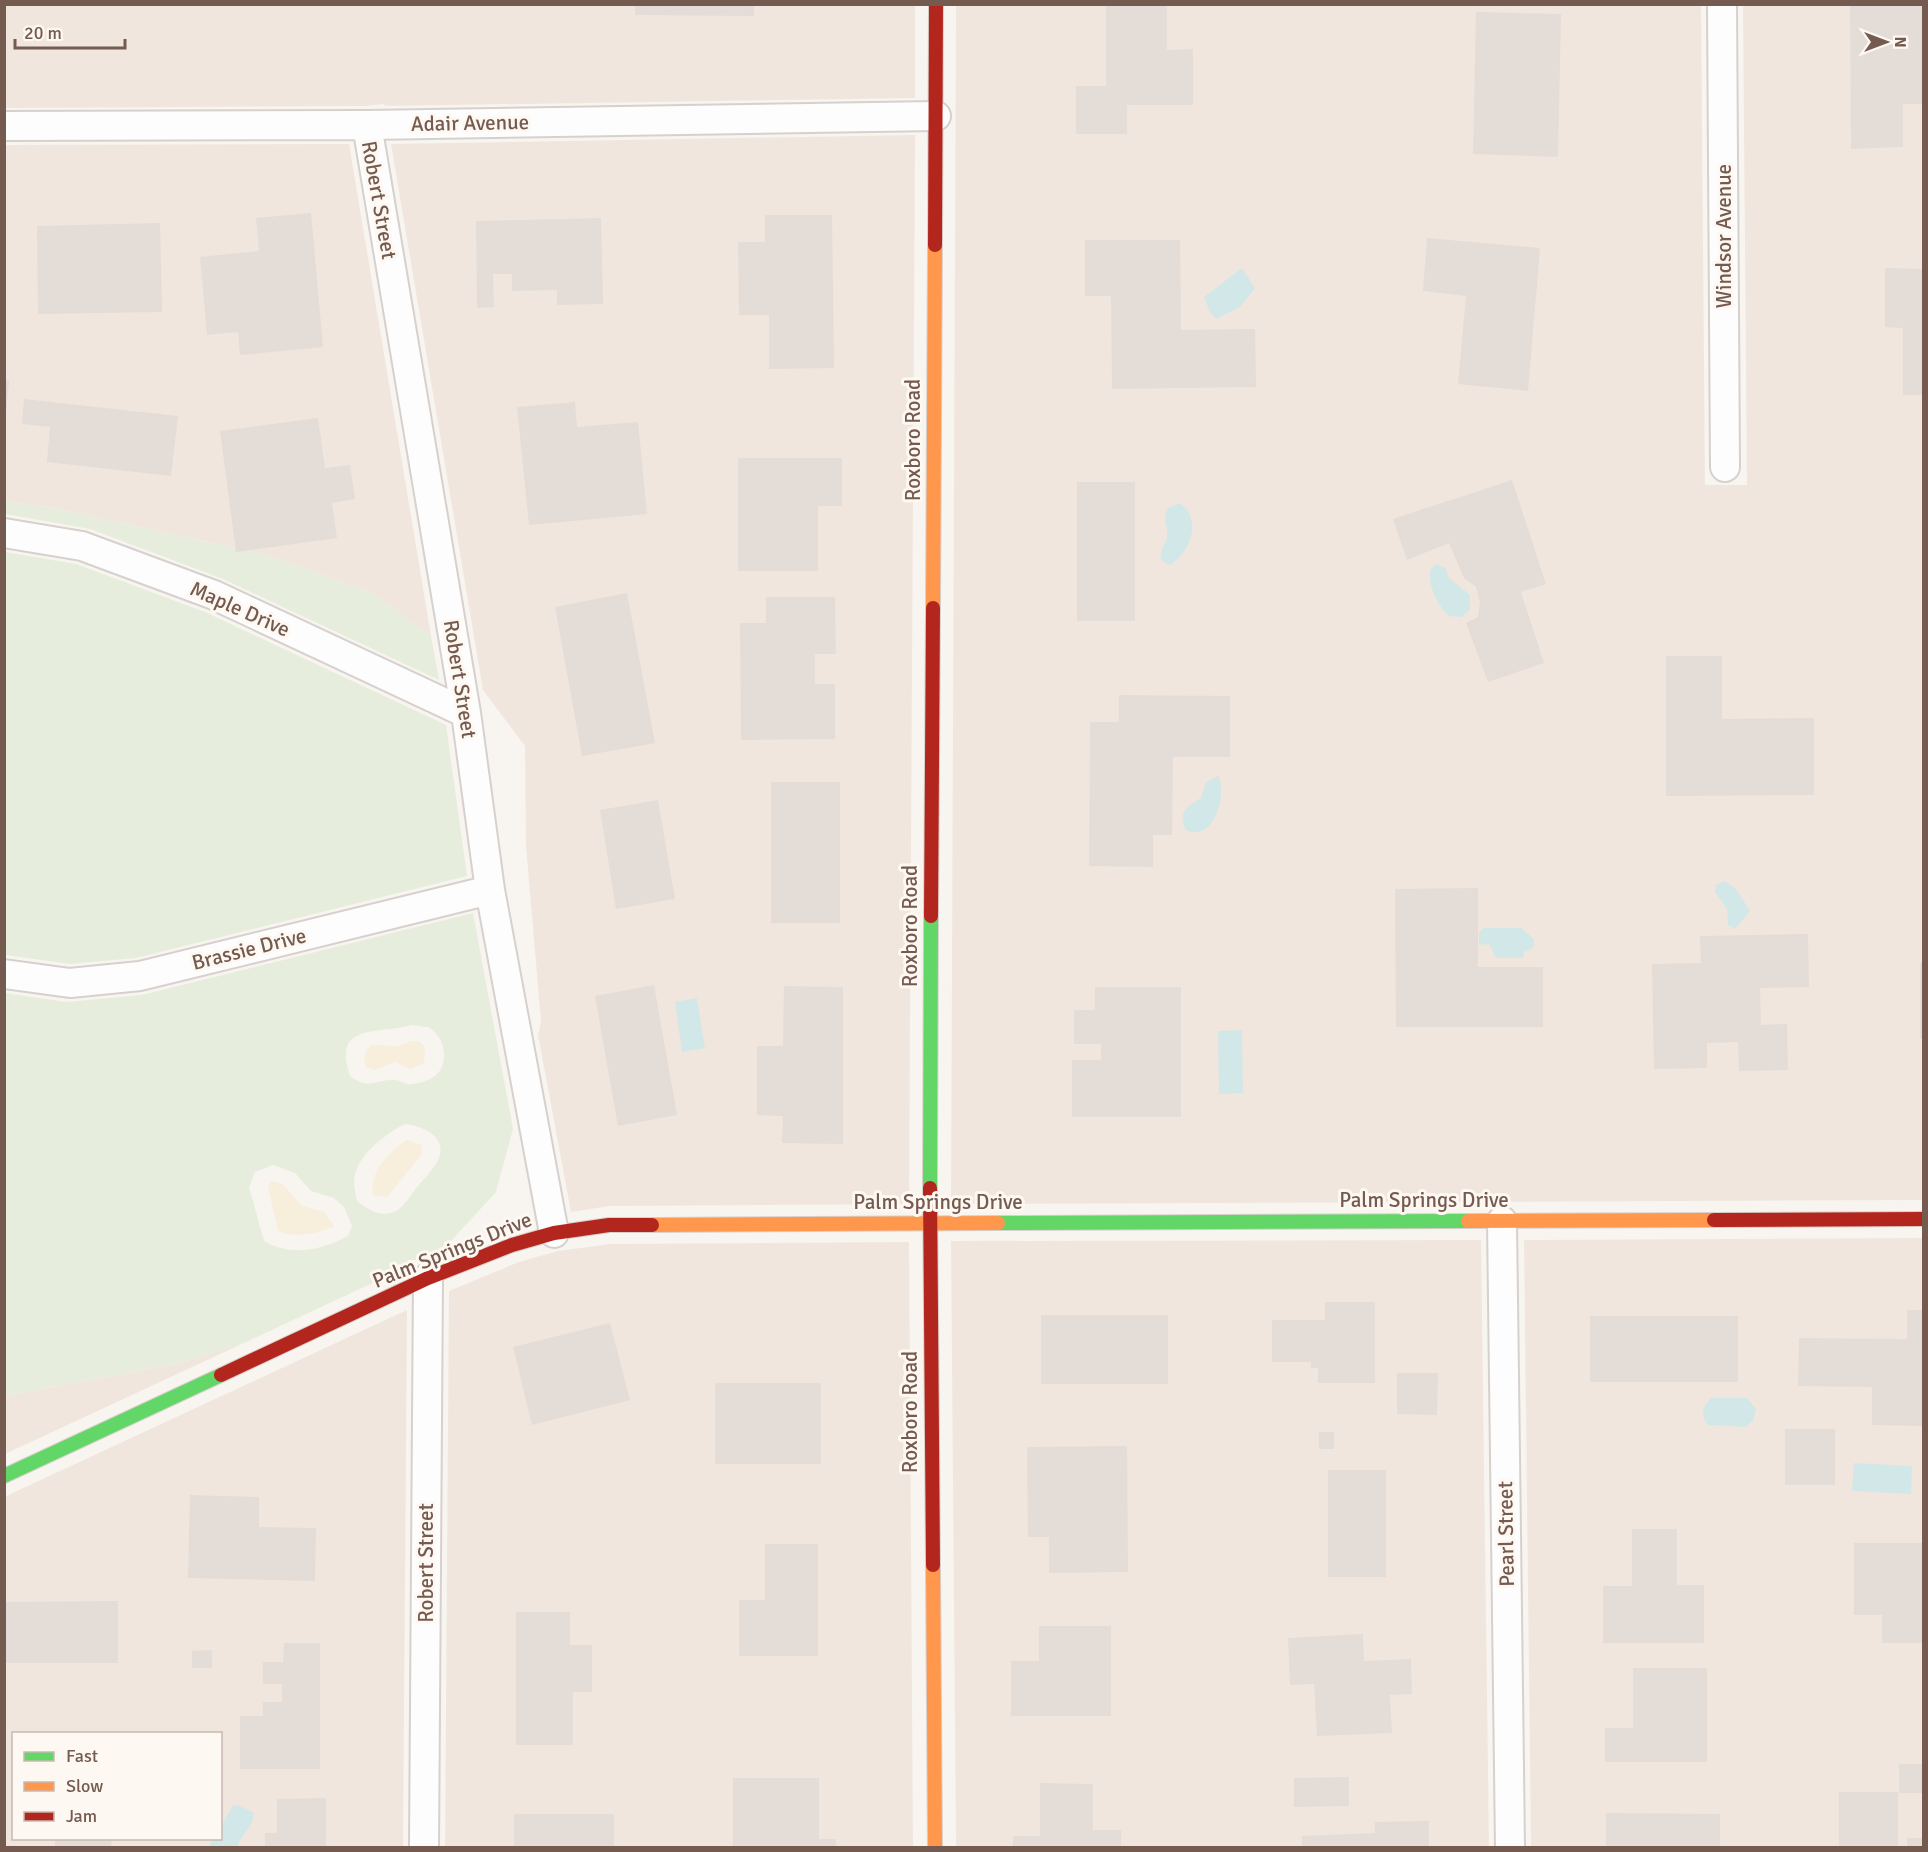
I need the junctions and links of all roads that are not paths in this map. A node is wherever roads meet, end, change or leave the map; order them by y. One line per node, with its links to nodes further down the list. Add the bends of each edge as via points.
1 (936, 4): 3 (street, Roxboro Road)
2 (1722, 4): 6 (street, Windsor Avenue)
3 (936, 116): 4 (street, Adair Avenue); 13 (street, Roxboro Road)
4 (367, 125): 5 (street, Adair Avenue); 8 (street, Robert Street)
5 (4, 126)
6 (1725, 467)
7 (4, 533): 8 (street, Maple Drive, via 82,546 214,595)
8 (466, 713): 9 (street, Robert Street)
9 (490, 890): 10 (street, Brassie Drive, via 140,976 70,983); 14 (street, Robert Street)
10 (4, 974)
11 (1923, 1219): 12 (street, Palm Springs Drive)
12 (1502, 1221): 13 (street, Palm Springs Drive); 19 (street, Pearl Street)
13 (930, 1223): 14 (street, Palm Springs Drive, via 609,1225); 18 (street, Roxboro Road)
14 (554, 1233): 15 (street, Palm Springs Drive)
15 (428, 1278): 16 (street, Palm Springs Drive); 17 (street, Robert Street)
16 (4, 1476)
17 (424, 1848)
18 (935, 1848)
19 (1510, 1848)

